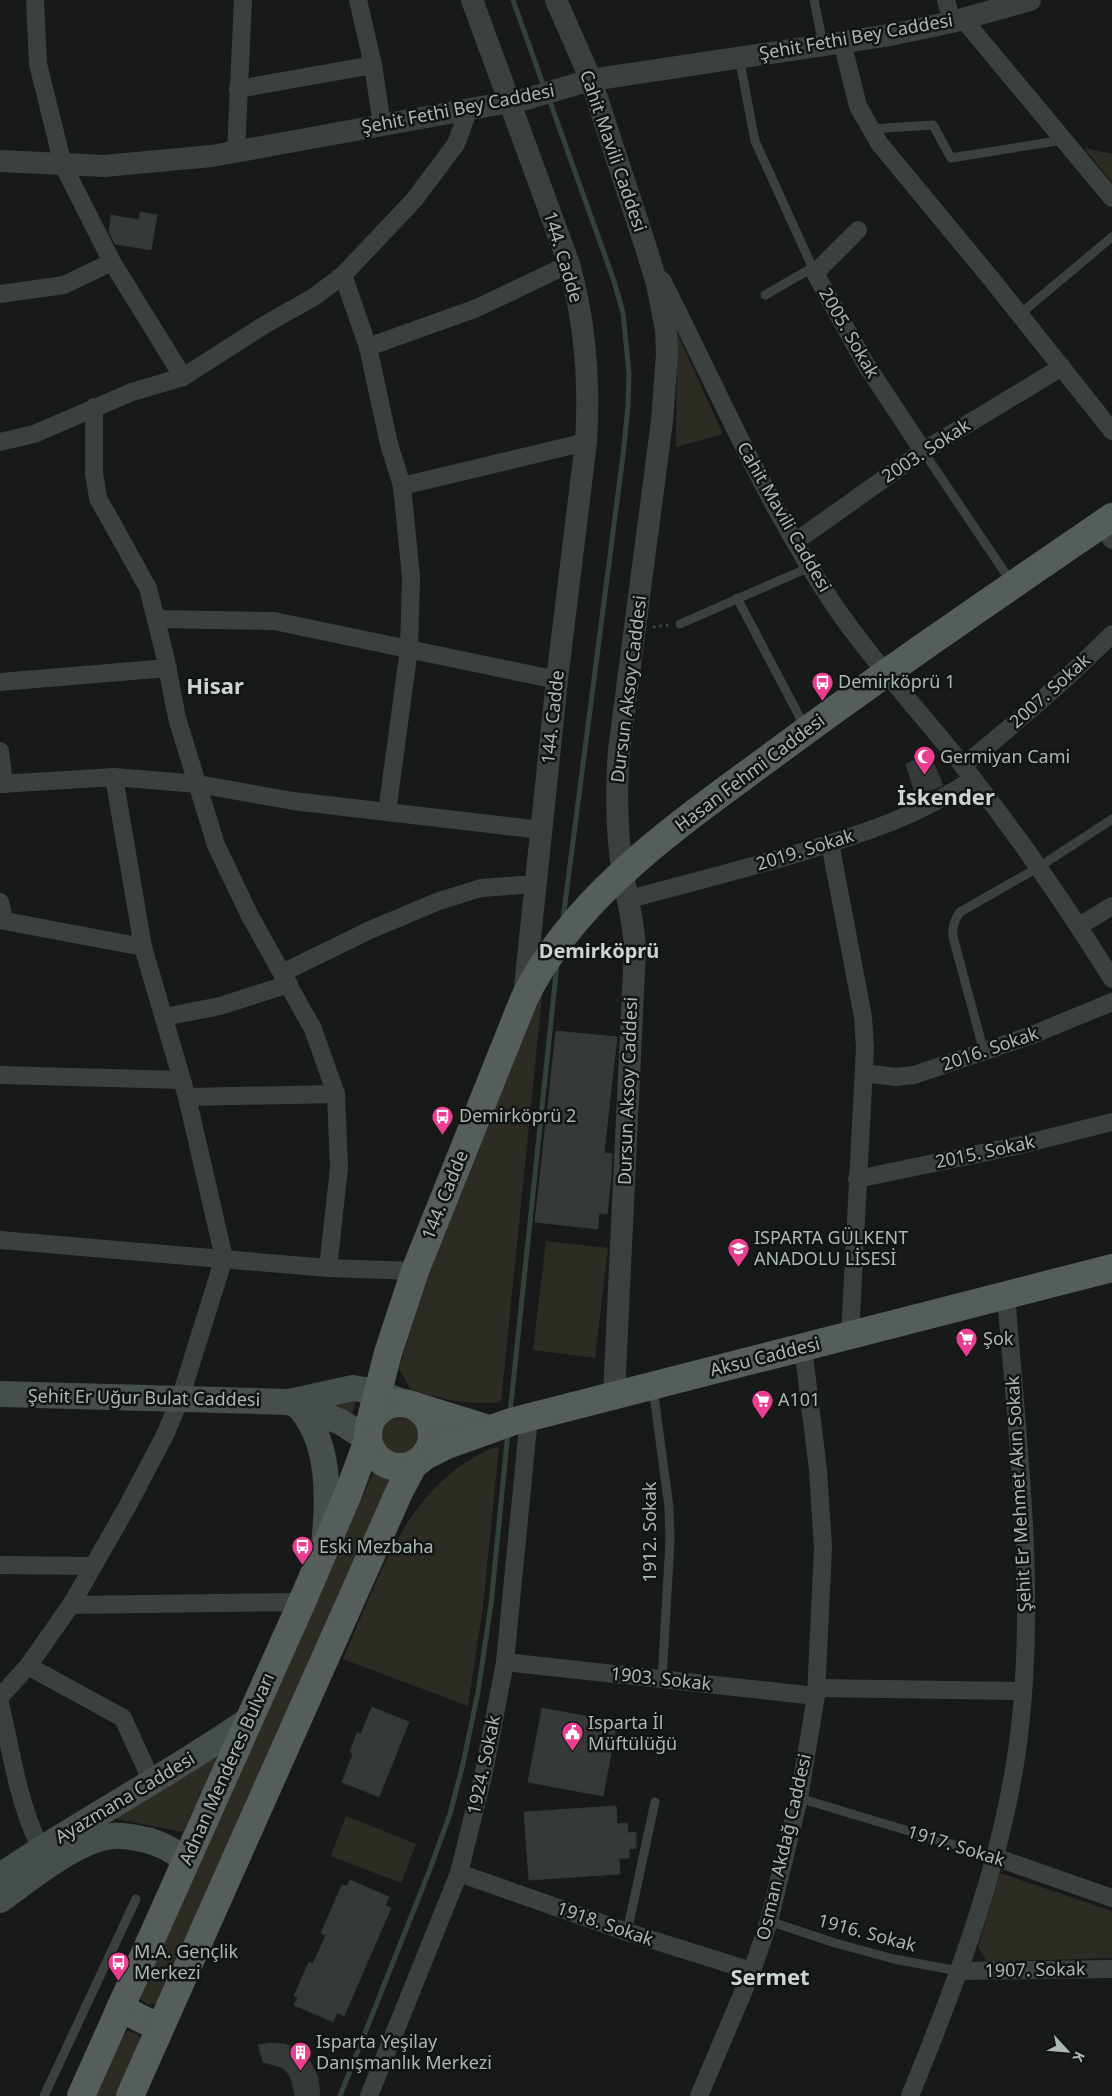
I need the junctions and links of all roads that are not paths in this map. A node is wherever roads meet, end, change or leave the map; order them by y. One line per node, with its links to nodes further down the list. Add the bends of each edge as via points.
1 (34, 0): 22 (street, via 38,64)
2 (243, 0): 14 (street)
3 (358, 0): 12 (street)
4 (472, 0): 15 (street, 144. Cadde)
5 (556, 0): 13 (street, Cahit Mavili Caddesi)
6 (814, 0): 10 (lane)
7 (946, 0): 9 (street)
8 (1023, 1): 9 (street, Şehit Fethi Bey Caddesi)
9 (957, 20): 10 (street, Şehit Fethi Bey Caddesi, via 890,35); 19 (street)
10 (832, 43): 11 (street, Şehit Fethi Bey Caddesi); 18 (street)
11 (739, 57): 13 (street, Şehit Fethi Bey Caddesi); 29 (lane, 2005. Sokak, via 755,141)
12 (373, 65): 14 (street); 17 (street)
13 (582, 82): 15 (street, Şehit Fethi Bey Caddesi); 26 (street, Cahit Mavili Caddesi)
14 (238, 89): 20 (street)
15 (518, 100): 16 (street, Şehit Fethi Bey Caddesi); 28 (street, 144. Cadde)
16 (469, 109): 17 (street, Şehit Fethi Bey Caddesi); 30 (street, via 456,144 414,200)
17 (382, 125): 20 (street, Şehit Fethi Bey Caddesi)
18 (871, 129): 19 (lane, via 933,125 951,158); 33 (street, via 900,169)
19 (1063, 140): 23 (street)
20 (236, 152): 22 (street, Şehit Fethi Bey Caddesi, via 104,166)
21 (0, 161): 22 (street, Şehit Fethi Bey Caddesi)
22 (63, 165): 27 (street)
23 (1112, 198)
24 (858, 230): 29 (street)
25 (1112, 238): 33 (lane)
26 (648, 254): 44 (street, Cahit Mavili Caddesi, via 734,429); 68 (street, Dursun Aksoy Caddesi, via 666,330 667,363 619,750)
27 (112, 262): 31 (street, via 64,285); 36 (street)
28 (569, 264): 34 (street, via 477,308); 40 (street, 144. Cadde, via 578,296 583,334 588,408)
29 (813, 270): 32 (lane); 41 (street, 2005. Sokak, via 870,371)
30 (343, 276): 34 (street); 36 (street)
31 (0, 294)
32 (765, 295)
33 (1020, 314): 35 (street)
34 (368, 347): 42 (street, via 389,444)
35 (1062, 367): 38 (street); 41 (street, 2003. Sokak)
36 (183, 377): 37 (street)
37 (94, 407): 39 (street, via 34,434); 48 (street, via 94,473 98,498 148,588)
38 (1112, 431)
39 (0, 442)
40 (586, 442): 42 (street); 54 (street, 144. Cadde)
41 (923, 451): 44 (street, 2003. Sokak); 46 (lane, 2005. Sokak)
42 (402, 486): 51 (street, via 410,578)
43 (1108, 527): 46 (main road, Hasan Fehmi Caddesi)
44 (795, 542): 45 (street, Cahit Mavili Caddesi)
45 (810, 567): 47 (lane); 53 (street, Cahit Mavili Caddesi, via 851,629)
46 (1013, 585): 53 (main road, Hasan Fehmi Caddesi)
47 (737, 598): 49 (lane); 56 (lane)
48 (156, 619): 51 (street, via 274,621); 52 (street)
49 (680, 624)
50 (1112, 634): 58 (street, 2007. Sokak)
51 (409, 649): 54 (street); 62 (street)
52 (168, 668): 55 (street); 61 (street, via 176,718)
53 (885, 672): 56 (main road, Hasan Fehmi Caddesi); 58 (street, Cahit Mavili Caddesi)
54 (557, 680): 64 (street, 144. Cadde)
55 (0, 682)
56 (806, 731): 68 (main road, Hasan Fehmi Caddesi, via 647,851)
57 (0, 750): 60 (street)
58 (968, 772): 65 (street, 2019. Sokak, via 916,812); 66 (street, Cahit Mavili Caddesi)
59 (114, 777): 60 (street); 61 (street); 73 (street)
60 (2, 784)
61 (198, 784): 62 (street, via 293,801); 75 (street, via 216,845 250,916)
62 (387, 812): 64 (street)
63 (1112, 820): 66 (lane)
64 (541, 830): 67 (street, 144. Cadde)
65 (830, 843): 68 (street, 2019. Sokak); 80 (street, via 862,1017)
66 (1039, 867): 72 (street, Cahit Mavili Caddesi); 79 (lane, via 960,912 954,922 953,937)
67 (535, 884): 75 (street, via 481,888 439,901 370,930); 76 (street, 144. Cadde)
68 (619, 887): 76 (main road, Hasan Fehmi Caddesi, via 572,927 544,962); 98 (street, Dursun Aksoy Caddesi, via 634,934 634,949)
69 (0, 902): 71 (street)
70 (1112, 906): 72 (street)
71 (2, 920): 73 (street)
72 (1079, 926): 74 (street, Cahit Mavili Caddesi)
73 (143, 947): 78 (street)
74 (1112, 978)
75 (286, 979): 78 (street, via 220,1006); 83 (street, via 313,1029)
76 (524, 999): 91 (main road, 144. Cadde)
77 (1112, 1002): 79 (street, 2016. Sokak)
78 (164, 1017): 82 (street)
79 (984, 1052): 80 (street, 2016. Sokak, via 908,1077)
80 (864, 1073): 86 (street)
81 (0, 1075): 82 (street)
82 (182, 1080): 84 (street)
83 (336, 1094): 84 (street); 89 (street, via 339,1168)
84 (187, 1098): 88 (street)
85 (1112, 1122): 86 (street, 2015. Sokak)
86 (857, 1179): 93 (street)
87 (0, 1240): 88 (street)
88 (224, 1258): 89 (street); 99 (street)
89 (328, 1268): 91 (street)
90 (1112, 1268): 92 (main road, Aksu Caddesi)
91 (415, 1271): 97 (main road, 144. Cadde)
92 (1006, 1295): 93 (main road, Aksu Caddesi); 115 (street, Şehit Er Mehmet Akın Sokak, via 1025,1538)
93 (850, 1335): 94 (main road, Aksu Caddesi)
94 (803, 1347): 95 (main road, Aksu Caddesi); 116 (street, Osman Akdağ Caddesi, via 818,1470 823,1548)
95 (652, 1386): 98 (main road, Aksu Caddesi); 114 (lane, 1912. Sokak, via 669,1507)
96 (1, 1392): 99 (main road, Şehit Er Uğur Bulat Caddesi)
97 (376, 1392): 100 (main road, Şehit Er Uğur Bulat Caddesi, via 353,1388); 101 (main road, Şehit Er Uğur Bulat Caddesi); 104 (main road, 144. Cadde)
98 (614, 1395): 102 (main road, Aksu Caddesi)
99 (180, 1399): 100 (main road, Şehit Er Uğur Bulat Caddesi); 109 (street, via 165,1435)
100 (292, 1402): 104 (main road, Şehit Er Uğur Bulat Caddesi); 107 (main road, via 312,1424 324,1466 326,1520)
101 (410, 1404): 103 (main road); 104 (main road, via 390,1404 381,1409 373,1416); 105 (main road, via 423,1413 431,1427 430,1443)
102 (530, 1417): 103 (main road, Aksu Caddesi); 112 (street, 1924. Sokak)
103 (489, 1429): 105 (main road, Aksu Caddesi); 106 (main road, via 448,1458 420,1484)
104 (368, 1433): 105 (main road, via 375,1456 383,1463 404,1467); 107 (main road, Adnan Menderes Bulvarı)
105 (418, 1461): 106 (main road, via 400,1490)
106 (378, 1541): 138 (main road)
107 (320, 1562): 110 (main road, Adnan Menderes Bulvarı)
108 (0, 1565): 109 (street)
109 (93, 1566): 111 (street)
110 (302, 1602): 111 (street); 119 (main road, Adnan Menderes Bulvarı)
111 (71, 1605): 113 (street)
112 (505, 1662): 114 (street, 1903. Sokak); 127 (street, 1924. Sokak, via 484,1772)
113 (28, 1666): 117 (street); 120 (street, via 123,1718)
114 (662, 1680): 116 (street, 1903. Sokak)
115 (1023, 1691): 116 (street, 1903. Sokak); 123 (street, Şehit Er Mehmet Akın Sokak, via 1017,1751)
116 (816, 1692): 121 (street, Osman Akdağ Caddesi)
117 (0, 1698)
118 (0, 1702): 124 (street)
119 (250, 1720): 120 (main road, Ayazmana Caddesi); 125 (main road, Adnan Menderes Bulvarı)
120 (152, 1782): 124 (main road, Ayazmana Caddesi)
121 (799, 1798): 123 (lane, 1917. Sokak); 132 (street, Osman Akdağ Caddesi)
122 (655, 1802): 133 (lane)
123 (995, 1857): 129 (street, 1917. Sokak); 136 (street, Şehit Er Mehmet Akın Sokak)
124 (39, 1858): 125 (main road, Ayazmana Caddesi, via 113,1836 160,1844 171,1848); 126 (street); 128 (main road, Ayazmana Caddesi); 131 (main road, Ayazmana Caddesi)
125 (186, 1862): 137 (main road, Adnan Menderes Bulvarı)
126 (0, 1866)
127 (459, 1873): 133 (street, 1918. Sokak); 143 (street, 1924. Sokak)
128 (0, 1876)
129 (1112, 1898)
130 (136, 1899): 140 (lane)
131 (0, 1900)
132 (769, 1921): 135 (street, Osman Akdağ Caddesi); 136 (lane, 1916. Sokak, via 894,1959)
133 (627, 1932): 135 (street, 1918. Sokak)
134 (1112, 1969): 136 (street, 1907. Sokak)
135 (752, 1971): 139 (street, Osman Akdağ Caddesi)
136 (958, 1971): 144 (street, Şehit Er Mehmet Akın Sokak)
137 (120, 2008): 138 (main road); 141 (main road, Adnan Menderes Bulvarı)
138 (160, 2028): 142 (main road)
139 (705, 2094)
140 (44, 2096)
141 (81, 2096)
142 (130, 2096)
143 (369, 2096)
144 (910, 2096)

